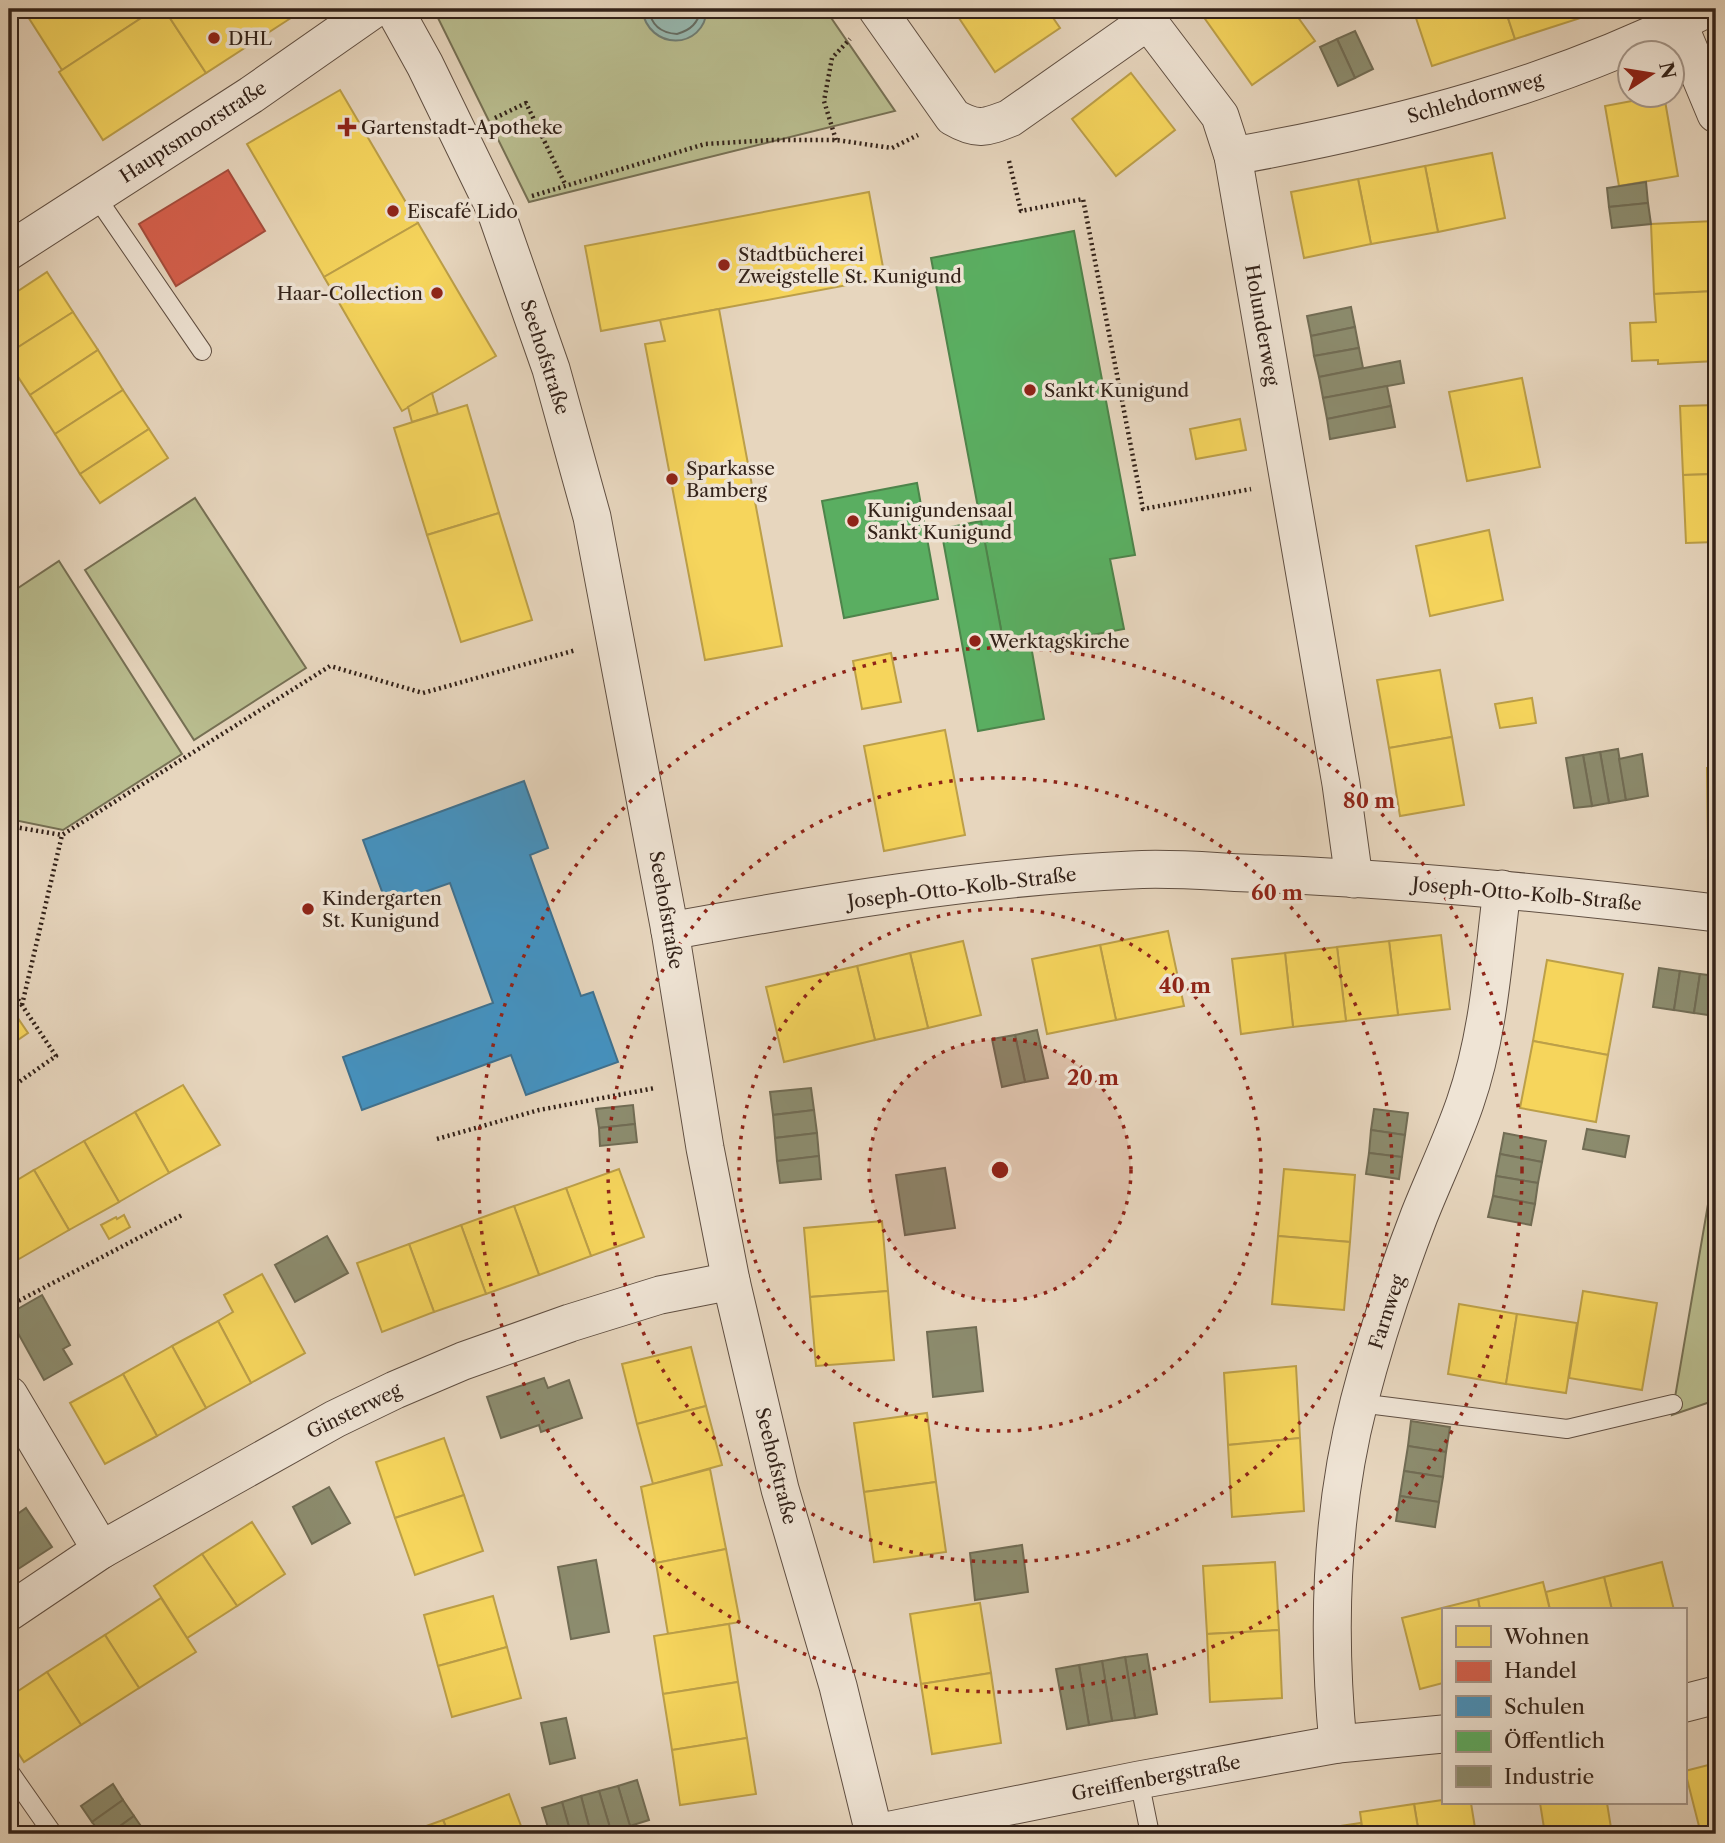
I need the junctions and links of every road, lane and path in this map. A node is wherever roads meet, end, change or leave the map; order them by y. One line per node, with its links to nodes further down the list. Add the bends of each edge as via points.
1 (374, 9): 12 (street, Hauptsmoorstraße)
2 (394, 9): 8 (street, Seehofstraße)
3 (878, 10): 6 (street); 9 (path, via 832,58 824,101)
4 (1692, 16): 5 (street); 10 (street, Schlehdornweg, via 1607,56 1541,80 1321,140)
5 (1716, 114)
6 (953, 117): 7 (street, Holunderweg, via 970,127); 9 (path, via 892,148)
7 (999, 122): 10 (street, Holunderweg, via 1148,21 1220,116); 16 (path, via 1021,211 1083,199 1143,509)
8 (460, 135): 11 (path, via 526,103); 13 (street, Seehofstraße)
9 (836, 140): 11 (path, via 705,144)
10 (1233, 156): 16 (street, Holunderweg)
11 (565, 184): 13 (path)
12 (95, 195): 14 (street, Hauptsmoorstraße); 15 (lane)
13 (495, 209): 17 (street, Seehofstraße, via 570,436 592,517)
14 (9, 251)
15 (202, 351)
16 (1288, 482): 20 (street, Holunderweg)
17 (614, 639): 19 (path, via 422,693 330,666); 23 (street, Seehofstraße)
18 (9, 826): 19 (path)
19 (62, 835): 25 (path)
20 (1354, 879): 21 (street, Joseph-Otto-Kolb-Straße); 23 (street, Joseph-Otto-Kolb-Straße, via 1134,869 1016,878)
21 (1502, 889): 22 (street, Joseph-Otto-Kolb-Straße); 33 (street, Farnweg, via 1486,1026 1465,1102 1419,1218)
22 (1716, 913)
23 (670, 930): 26 (street, Seehofstraße)
24 (9, 986): 25 (path)
25 (22, 1005): 27 (path, via 57,1056)
26 (694, 1080): 28 (path, via 539,1110); 30 (street, Seehofstraße)
27 (9, 1089)
28 (437, 1139)
29 (182, 1215): 31 (path)
30 (731, 1281): 35 (street, Ginsterweg, via 660,1294 463,1361 335,1419); 44 (street, Seehofstraße, via 780,1489 838,1686)
31 (9, 1306)
32 (9, 1395): 35 (street)
33 (1359, 1403): 34 (lane, via 1567,1429); 40 (street, Farnweg, via 1340,1494 1330,1605)
34 (1673, 1404)
35 (101, 1550): 36 (street, Ginsterweg)
36 (9, 1612)
37 (1716, 1695): 38 (street)
38 (1686, 1703)
39 (1442, 1734): 40 (street, Greiffenbergstraße)
40 (1338, 1744): 42 (street, Greiffenbergstraße)
41 (9, 1771): 43 (lane)
42 (1139, 1780): 44 (street, Greiffenbergstraße); 45 (lane)
43 (53, 1834)
44 (872, 1834)
45 (1150, 1834)

